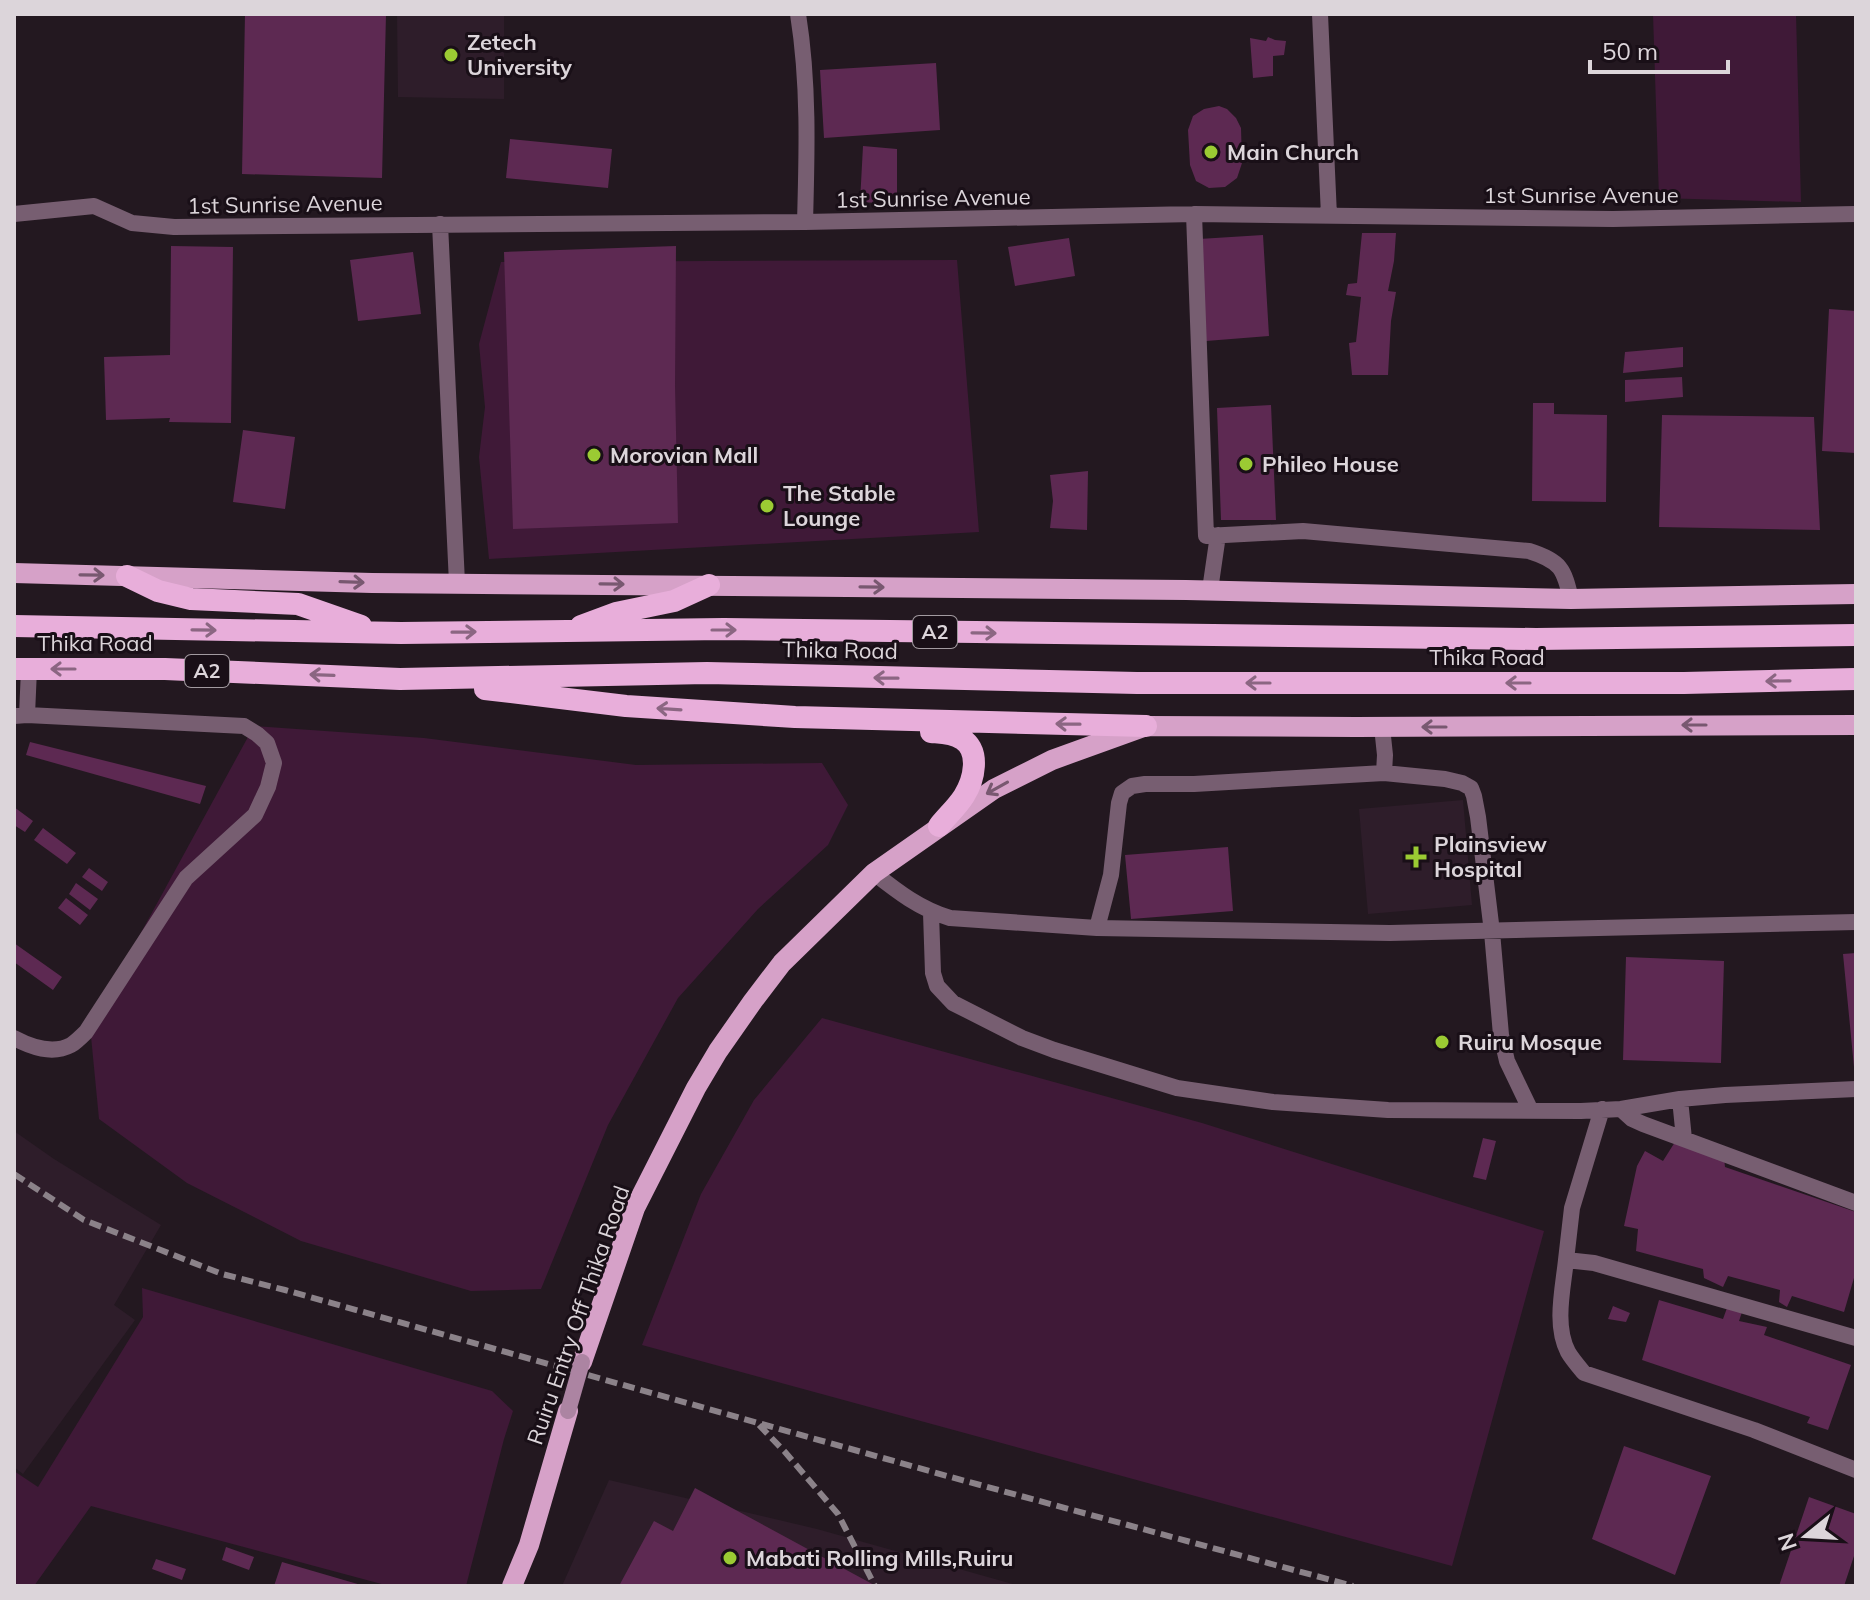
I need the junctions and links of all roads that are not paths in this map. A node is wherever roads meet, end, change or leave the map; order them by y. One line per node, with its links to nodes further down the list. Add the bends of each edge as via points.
1 (798, 14): 7 (street, via 807,137)
2 (1320, 14): 6 (street)
3 (14, 214): 8 (street, 1st Sunrise Avenue, via 94,206 132,223 174,227)
4 (1194, 214): 6 (street, 1st Sunrise Avenue); 7 (street, 1st Sunrise Avenue); 9 (street, via 1206,536)
5 (1856, 214): 6 (street, 1st Sunrise Avenue, via 1613,219)
6 (1329, 216)
7 (805, 222): 8 (street, 1st Sunrise Avenue)
8 (440, 224): 12 (street)
9 (1218, 535): 14 (street); 16 (street, via 1303,531 1529,551 1565,574)
10 (14, 573): 11 (main road, one-way to 11)
11 (127, 576): 12 (main road, one-way to 12); 19 (highway, via 191,599 298,604)
12 (457, 583): 13 (main road, one-way to 13)
13 (709, 585): 14 (main road, one-way to 14); 18 (highway, via 674,601 616,613)
14 (1210, 590): 16 (main road)
15 (1856, 594): 16 (main road)
16 (1571, 599)
17 (14, 626): 19 (highway, Thika Road / A2, one-way to 19)
18 (569, 631): 19 (highway, Thika Road / A2, one-way to 18); 20 (highway, Thika Road / A2, one-way to 20, via 1536,639)
19 (382, 633)
20 (1856, 635)
21 (21, 669): 22 (highway, Thika Road / A2, one-way to 21); 24 (street)
22 (400, 679): 23 (highway, Thika Road / A2, one-way to 22, via 1137,683 707,673); 25 (highway, one-way to 22, via 626,706)
23 (1856, 679)
24 (20, 716): 36 (street, via 244,726 267,743 274,763 255,815 186,878 86,1032 69,1046 46,1050)
25 (795, 717): 27 (highway, one-way to 25); 30 (highway, via 953,734 964,740 972,749 975,768 965,795)
26 (1856, 725): 28 (main road, one-way to 28)
27 (1146, 726): 28 (main road); 30 (main road, Ruiru Entry Off Thika Road, one-way to 30, via 1052,760 994,789)
28 (1382, 727): 29 (street)
29 (1384, 773): 34 (street, via 1132,786 1119,803 1111,875); 35 (street, via 1445,779 1471,788)
30 (939, 826): 31 (main road, Ruiru Entry Off Thika Road)
31 (874, 873): 32 (street); 46 (main road, Ruiru Entry Off Thika Road, via 782,963 718,1051 635,1208)
32 (931, 913): 34 (street); 39 (street, via 933,973 944,995 971,1013 1054,1050 1177,1088 1273,1102 1388,1110)
33 (1856, 922): 35 (street)
34 (1097, 928): 35 (street)
35 (1492, 932): 39 (street, via 1501,1035)
36 (14, 1038)
37 (1856, 1089): 38 (street)
38 (1680, 1099): 41 (street); 42 (street)
39 (1530, 1109): 40 (street)
40 (1602, 1109): 41 (street); 44 (street, via 1572,1208)
41 (1621, 1109): 42 (street, via 1632,1119)
42 (1684, 1139): 43 (street)
43 (1856, 1203)
44 (1566, 1260): 45 (street, via 1594,1263); 48 (street, via 1562,1335 1584,1373)
45 (1856, 1338)
46 (582, 1362): 47 (main road, Ruiru Entry Off Thika Road, bridge)
47 (568, 1411): 49 (main road, Ruiru Entry Off Thika Road)
48 (1856, 1470)
49 (512, 1586)

